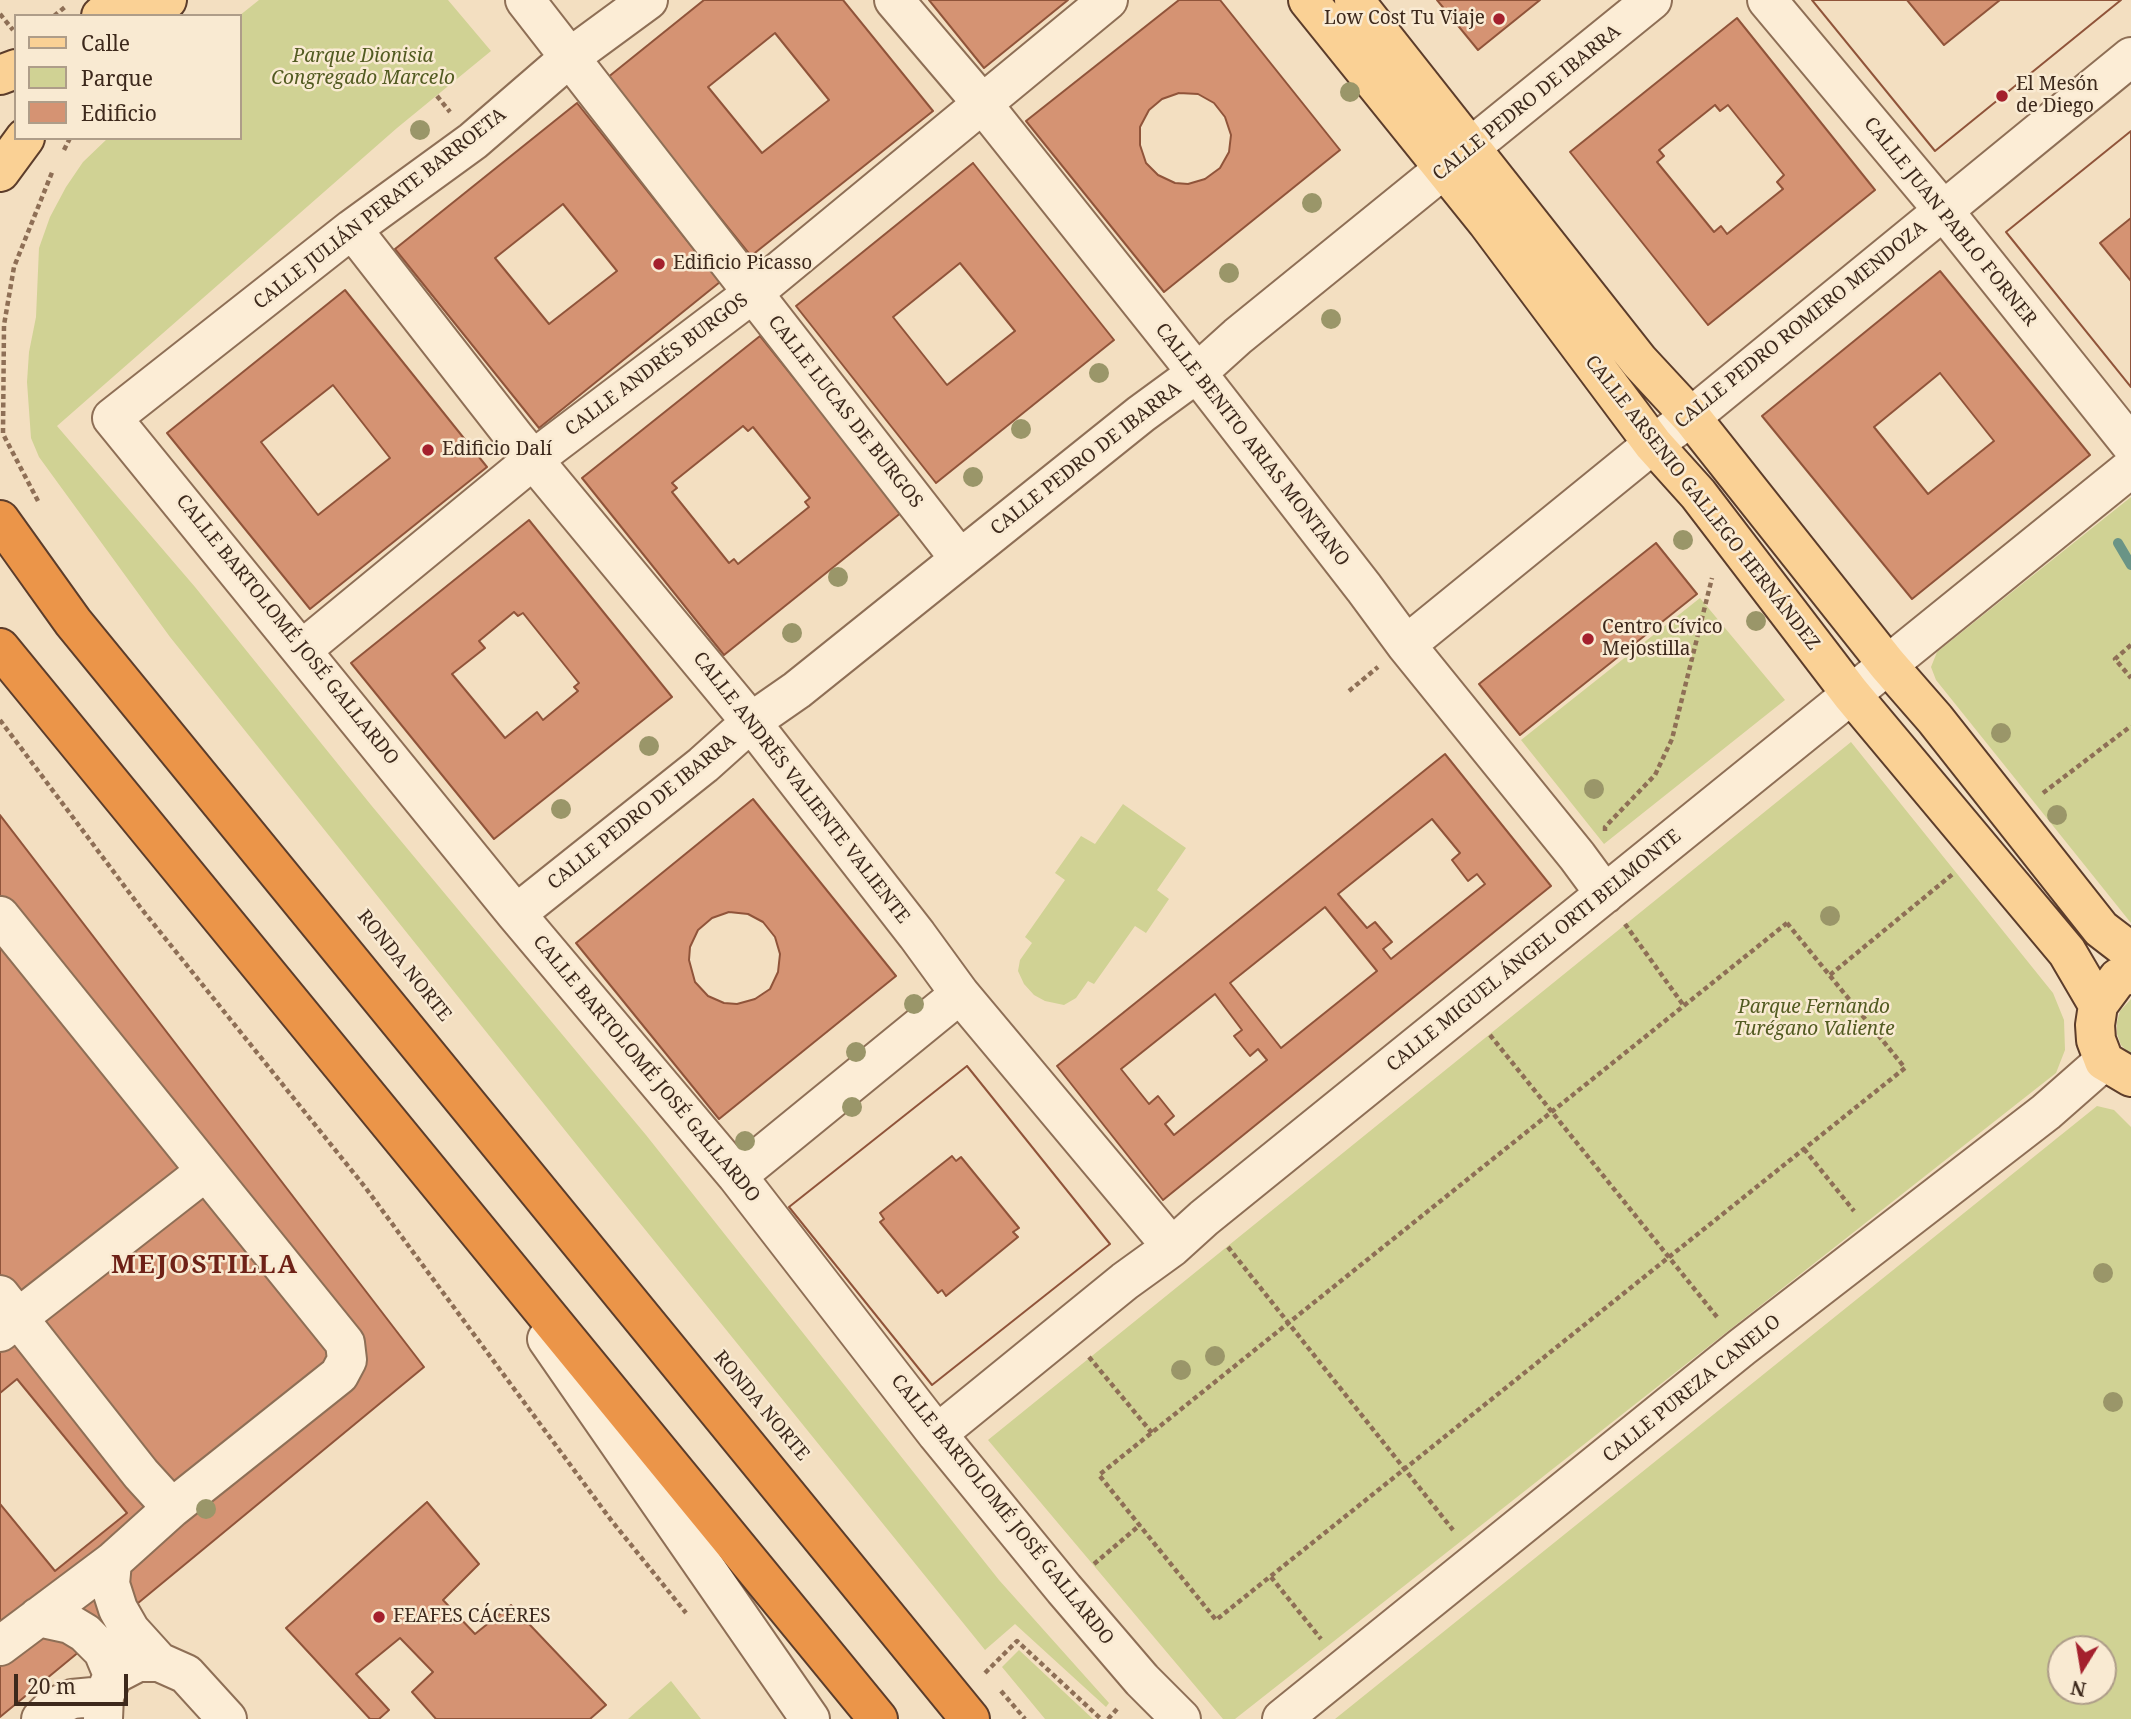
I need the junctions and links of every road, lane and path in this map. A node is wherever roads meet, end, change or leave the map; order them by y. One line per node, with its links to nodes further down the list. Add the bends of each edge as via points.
1 (121, 0): 12 (main road)
2 (167, 0): 13 (main road)
3 (525, 0): 16 (street, CALLE LUCAS DE BURGOS)
4 (648, 0): 16 (street, CALLE JULIÁN PERATE BARROETA)
5 (894, 0): 17 (street, CALLE BENITO ARIAS MONTANO)
6 (1108, 0): 17 (street, CALLE ANDRÉS BURGOS)
7 (1308, 0): 20 (main road, CALLE ARSENIO GALLEGO HERNÁNDEZ)
8 (1354, 0): 20 (main road, CALLE ARSENIO GALLEGO HERNÁNDEZ)
9 (1652, 0): 20 (street, CALLE PEDRO DE IBARRA)
10 (1768, 0): 22 (street, CALLE JUAN PABLO FORNER)
11 (0, 14): 14 (path)
12 (104, 14)
13 (150, 14)
14 (14, 32)
15 (2131, 57): 22 (street, CALLE PEDRO ROMERO MENDOZA)
16 (569, 58): 23 (street, CALLE JULIÁN PERATE BARROETA, via 473,141); 24 (street, CALLE LUCAS DE BURGOS)
17 (981, 102): 24 (street, CALLE ANDRÉS BURGOS); 25 (street, CALLE BENITO ARIAS MONTANO)
18 (23, 140): 21 (main road)
19 (69, 140): 32 (path, via 47,180 14,267 5,325 3,434)
20 (1457, 159): 25 (street, CALLE PEDRO DE IBARRA); 26 (main road, CALLE ARSENIO GALLEGO HERNÁNDEZ); 28 (main road, CALLE ARSENIO GALLEGO HERNÁNDEZ, via 1487,222)
21 (0, 172)
22 (1942, 210): 26 (street, CALLE PEDRO ROMERO MENDOZA); 29 (street, CALLE JUAN PABLO FORNER)
23 (352, 229): 27 (street, CALLE JULIÁN PERATE BARROETA); 30 (street, CALLE ANDRÉS VALIENTE VALIENTE)
24 (753, 293): 30 (street, CALLE ANDRÉS BURGOS); 35 (street, CALLE LUCAS DE BURGOS)
25 (1197, 373): 35 (street, CALLE PEDRO DE IBARRA); 36 (street, CALLE BENITO ARIAS MONTANO)
26 (1690, 417): 28 (street, CALLE PEDRO ROMERO MENDOZA); 40 (main road, CALLE ARSENIO GALLEGO HERNÁNDEZ)
27 (112, 418): 39 (street, CALLE BARTOLOMÉ JOSÉ GALLARDO)
28 (1653, 444): 34 (main road, CALLE ARSENIO GALLEGO HERNÁNDEZ); 36 (street, CALLE PEDRO ROMERO MENDOZA)
29 (2131, 445)
30 (534, 459): 39 (street, CALLE ANDRÉS BURGOS); 44 (street, CALLE ANDRÉS VALIENTE VALIENTE)
31 (2131, 468): 40 (street, CALLE MIGUEL ÁNGEL ORTI BELMONTE)
32 (41, 507)
33 (0, 520): 93 (highway, RONDA NORTE, via 82,632)
34 (1720, 523): 42 (main road, CALLE ARSENIO GALLEGO HERNÁNDEZ); 48 (path, via 1710,592 1672,739 1655,775 1605,827)
35 (960, 559): 44 (street, CALLE PEDRO DE IBARRA)
36 (1406, 645): 48 (street, CALLE BENITO ARIAS MONTANO)
37 (2131, 645): 41 (path, via 2115,659)
38 (0, 648): 62 (highway)
39 (303, 649): 49 (street, CALLE BARTOLOMÉ JOSÉ GALLARDO)
40 (1887, 664): 42 (street, CALLE MIGUEL ÁNGEL ORTI BELMONTE); 46 (main road, CALLE ARSENIO GALLEGO HERNÁNDEZ)
41 (2131, 678)
42 (1852, 694): 47 (main road, CALLE ARSENIO GALLEGO HERNÁNDEZ); 48 (street, CALLE MIGUEL ÁNGEL ORTI BELMONTE)
43 (0, 720): 81 (path, via 140,907 365,1187 611,1520)
44 (751, 722): 49 (street, CALLE PEDRO DE IBARRA); 54 (street, CALLE ANDRÉS VALIENTE VALIENTE)
45 (2131, 726): 46 (path)
46 (2012, 817): 51 (main road, CALLE ARSENIO GALLEGO HERNÁNDEZ, via 2101,929)
47 (1981, 850): 53 (path); 55 (main road, CALLE ARSENIO GALLEGO HERNÁNDEZ, via 2067,952)
48 (1605, 894): 56 (street, CALLE MIGUEL ÁNGEL ORTI BELMONTE); 57 (path)
49 (516, 914): 63 (street, CALLE BARTOLOMÉ JOSÉ GALLARDO)
50 (0, 916): 61 (street)
51 (2131, 952)
52 (2131, 974): 55 (main road, via 2118,978)
53 (1830, 975): 57 (path, via 1787,923); 60 (path, via 1905,1068)
54 (960, 994): 63 (street); 66 (street, CALLE ANDRÉS VALIENTE VALIENTE)
55 (2098, 1005): 58 (main road, via 2096,1040)
56 (1466, 1006): 59 (path); 64 (street, CALLE MIGUEL ÁNGEL ORTI BELMONTE)
57 (1684, 1006): 59 (path)
58 (2117, 1069): 65 (street, CALLE PUREZA CANELO, via 2046,1112)
59 (1553, 1111): 67 (path); 69 (path)
60 (1804, 1149): 65 (path); 67 (path)
61 (206, 1171): 68 (street); 75 (street, via 345,1343 348,1360 339,1375)
62 (433, 1173): 91 (street); 92 (highway)
63 (737, 1176): 73 (street, CALLE BARTOLOMÉ JOSÉ GALLARDO)
64 (1204, 1218): 66 (street, CALLE MIGUEL ÁNGEL ORTI BELMONTE); 69 (path)
65 (1879, 1243): 71 (street, CALLE PUREZA CANELO)
66 (1172, 1247): 70 (street, CALLE MIGUEL ÁNGEL ORTI BELMONTE)
67 (1670, 1257): 71 (path); 74 (path)
68 (6, 1315): 75 (street)
69 (1288, 1324): 72 (path); 74 (path)
70 (1066, 1330): 72 (path); 73 (street, CALLE MIGUEL ÁNGEL ORTI BELMONTE)
71 (1742, 1347): 77 (street, CALLE PUREZA CANELO)
72 (1152, 1433): 76 (path, via 1099,1475)
73 (937, 1434): 80 (street, CALLE BARTOLOMÉ JOSÉ GALLARDO)
74 (1405, 1470): 77 (path); 79 (path)
75 (172, 1508): 78 (street)
76 (1140, 1525): 79 (path, via 1216,1620); 80 (path)
77 (1478, 1561): 86 (street, CALLE PUREZA CANELO)
78 (112, 1562): 82 (street); 84 (street, via 110,1584 118,1609)
79 (1270, 1577): 86 (path)
80 (1064, 1589): 96 (street, CALLE BARTOLOMÉ JOSÉ GALLARDO)
81 (688, 1616)
82 (38, 1617): 83 (street); 88 (street, via 70,1624 103,1651)
83 (0, 1646)
84 (159, 1662): 88 (street, via 138,1662); 90 (street, via 186,1674)
85 (976, 1663): 87 (path)
86 (1345, 1668): 97 (street, CALLE PUREZA CANELO)
87 (985, 1673): 94 (path); 95 (path, via 1017,1641)
88 (107, 1697): 89 (street, via 72,1699)
89 (41, 1719)
90 (227, 1719)
91 (810, 1719)
92 (878, 1719)
93 (970, 1719)
94 (1026, 1719)
95 (1101, 1719)
96 (1181, 1719)
97 (1282, 1719)

